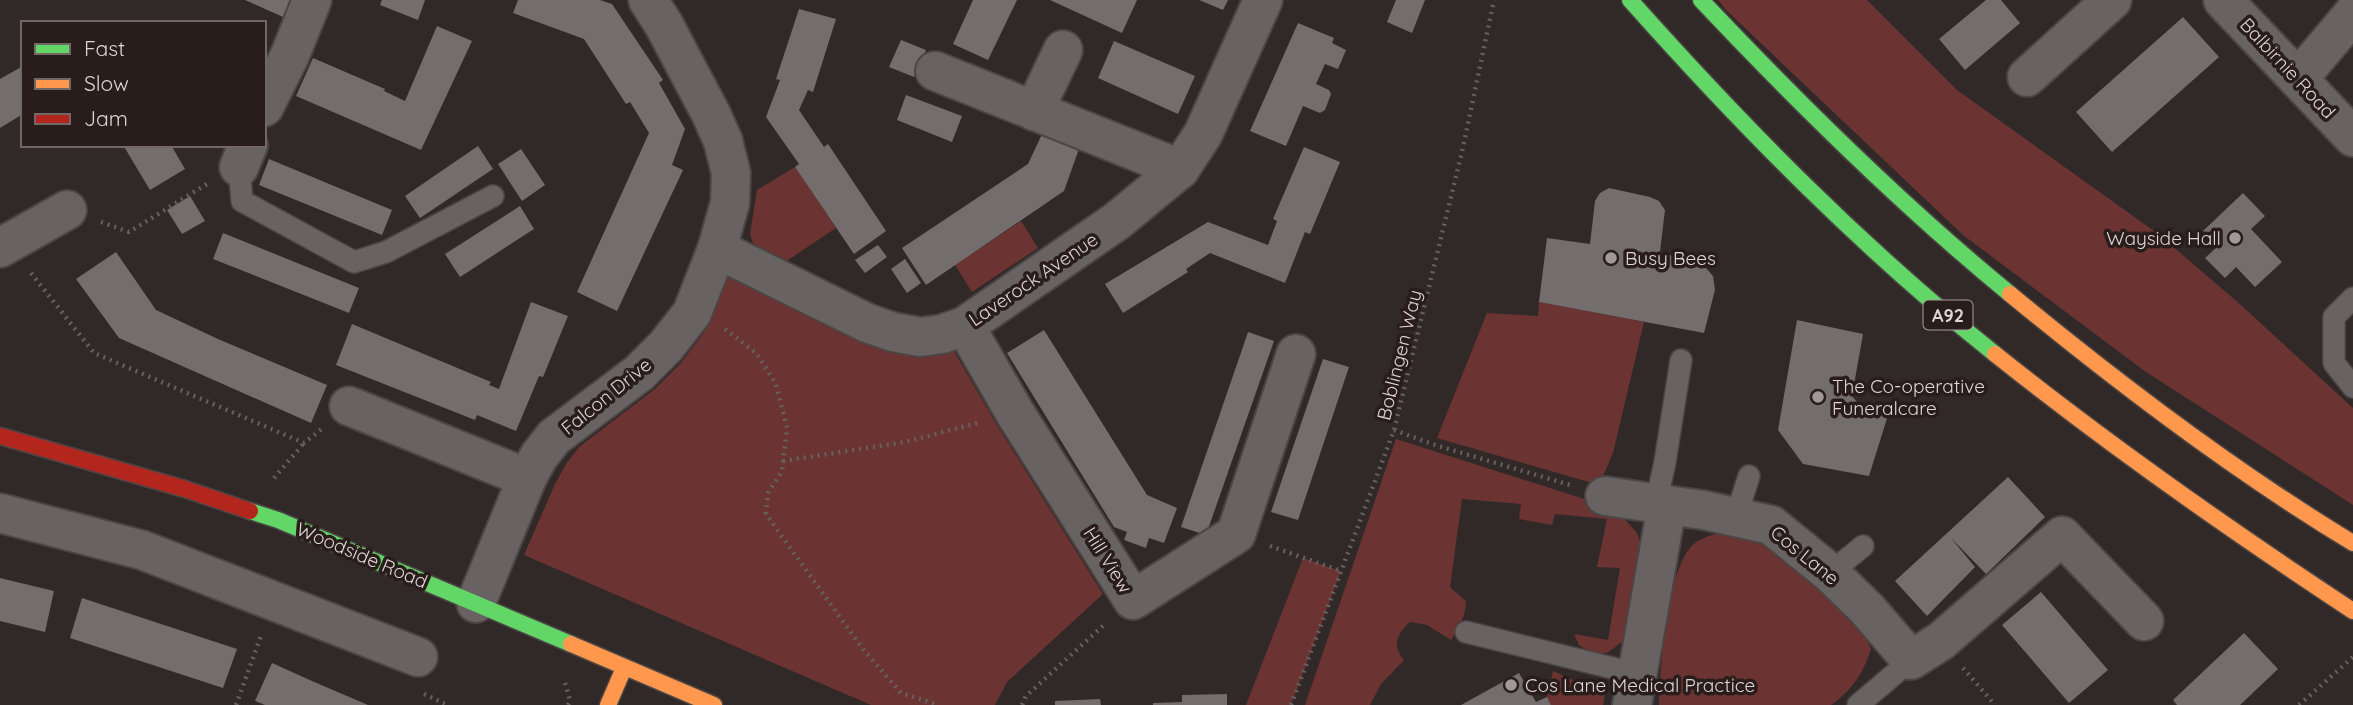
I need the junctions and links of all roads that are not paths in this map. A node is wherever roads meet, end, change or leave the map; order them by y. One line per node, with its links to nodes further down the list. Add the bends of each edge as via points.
1 (312, 0): 13 (street)
2 (648, 0): 21 (street, Falcon Drive, via 723,141 731,173 730,203)
3 (1263, 0): 17 (street, Laverock Avenue, via 1203,134)
4 (1630, 0): 39 (main road, A92, via 1784,166 1907,281 2025,379 2182,498)
5 (1701, 0): 35 (main road, via 1855,158 2030,313 2206,445)
6 (2112, 0): 11 (street)
7 (2223, 0): 12 (street, Balbirnie Road)
8 (2353, 14): 12 (street)
9 (1063, 50): 14 (street)
10 (934, 71): 14 (street)
11 (2027, 77)
12 (2298, 79): 15 (street, Balbirnie Road)
13 (266, 103)
14 (1034, 111): 17 (street)
15 (2353, 137)
16 (244, 156): 18 (lane, via 242,201 354,262 386,252)
17 (1180, 170): 23 (street, Laverock Avenue, via 1117,221)
18 (493, 196)
19 (67, 210): 20 (street)
20 (4, 246)
21 (718, 249): 23 (street, Laverock Avenue, via 893,332 920,337); 30 (street, Falcon Drive, via 692,313 666,346 639,373 554,437)
22 (2353, 298): 26 (lane, via 2334,317 2334,363)
23 (965, 326): 24 (street, Hill View, via 1133,600 1236,534)
24 (1297, 354)
25 (1681, 360): 32 (lane)
26 (2353, 387)
27 (349, 406): 30 (street)
28 (0, 436): 38 (main road, Woodside Road, via 278,520)
29 (1749, 476): 34 (lane)
30 (527, 478): 38 (street, Falcon Drive)
31 (1605, 496): 32 (street, Cos Lane)
32 (1661, 504): 34 (street, Cos Lane); 45 (street)
33 (0, 513): 43 (street, via 142,550)
34 (1736, 517): 37 (street, Cos Lane, via 1770,525)
35 (2347, 539)
36 (1863, 546): 37 (lane)
37 (1830, 573): 42 (street, Cos Lane, via 1867,609)
38 (475, 603): 44 (main road, Woodside Road)
39 (2353, 611)
40 (2144, 621): 42 (street, via 2062,536)
41 (1466, 632): 45 (lane)
42 (1926, 650): 48 (lane)
43 (418, 657)
44 (624, 668): 46 (main road); 47 (main road, Woodside Road)
45 (1634, 690)
46 (608, 705)
47 (714, 705)
48 (1858, 705)

